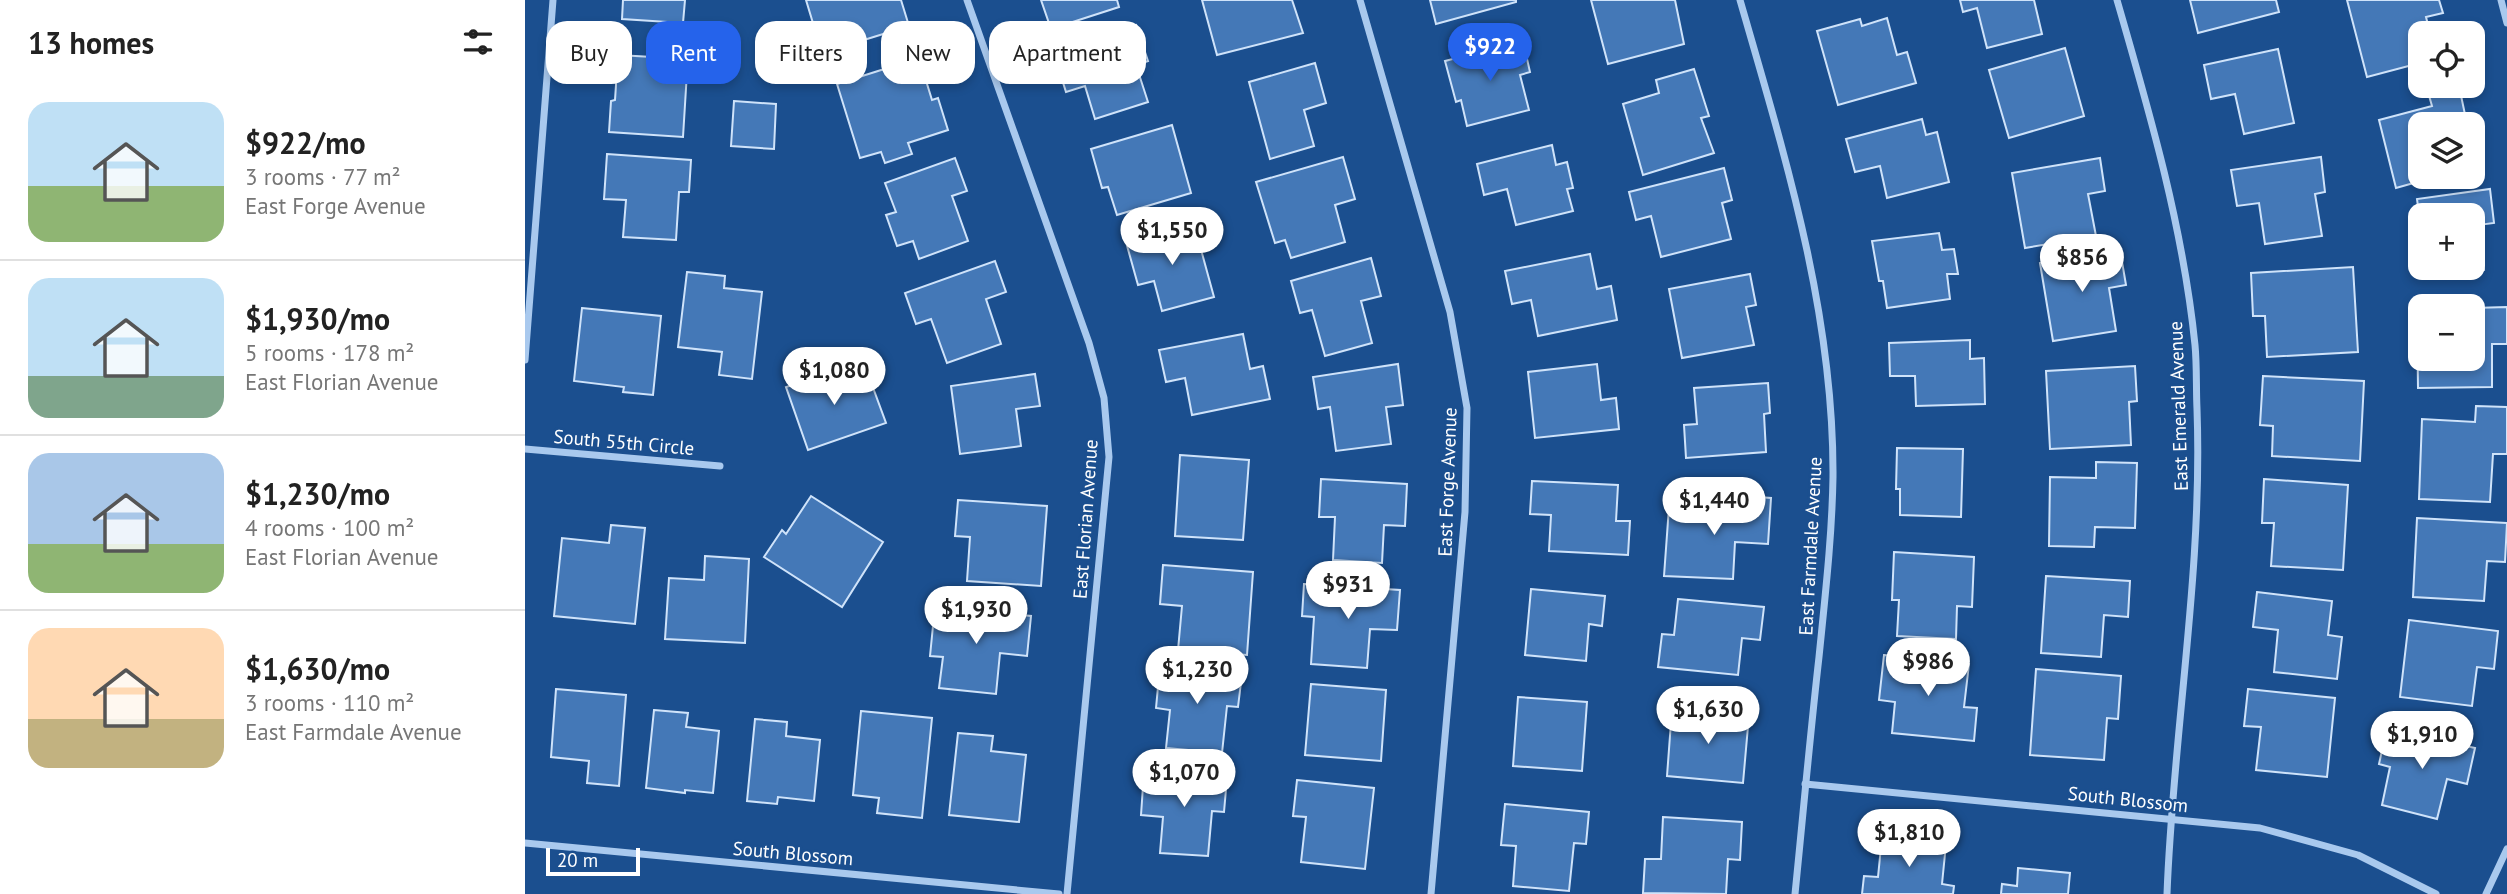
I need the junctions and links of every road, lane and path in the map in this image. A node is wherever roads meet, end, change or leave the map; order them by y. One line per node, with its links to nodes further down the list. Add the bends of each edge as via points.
1 (553, 0): 8 (street)
2 (967, 0): 16 (street, East Florian Avenue, via 1089,343 1104,398 1109,457)
3 (1360, 0): 17 (street, East Forge Avenue, via 1450,312 1467,408 1465,512)
4 (1740, 0): 11 (street, East Farmdale Avenue, via 1791,176 1815,287 1829,396 1833,476 1829,554)
5 (2117, 0): 12 (street, East Emerald Avenue, via 2157,137 2181,243 2195,347 2199,455 2195,550)
6 (2501, 0): 7 (street)
7 (2507, 23)
8 (525, 360)
9 (525, 449): 10 (street, South 55th Circle)
10 (720, 466)
11 (1805, 784): 12 (street, South Blossom); 18 (street, East Farmdale Avenue)
12 (2170, 818): 19 (street, East Emerald Avenue); 20 (street, South Blossom, via 2260,828 2358,855)
13 (525, 843): 15 (street, South Blossom)
14 (2507, 849): 21 (street)
15 (1059, 894)
16 (1067, 894)
17 (1431, 894)
18 (1795, 894)
19 (2168, 894)
20 (2435, 894)
21 (2486, 894)

